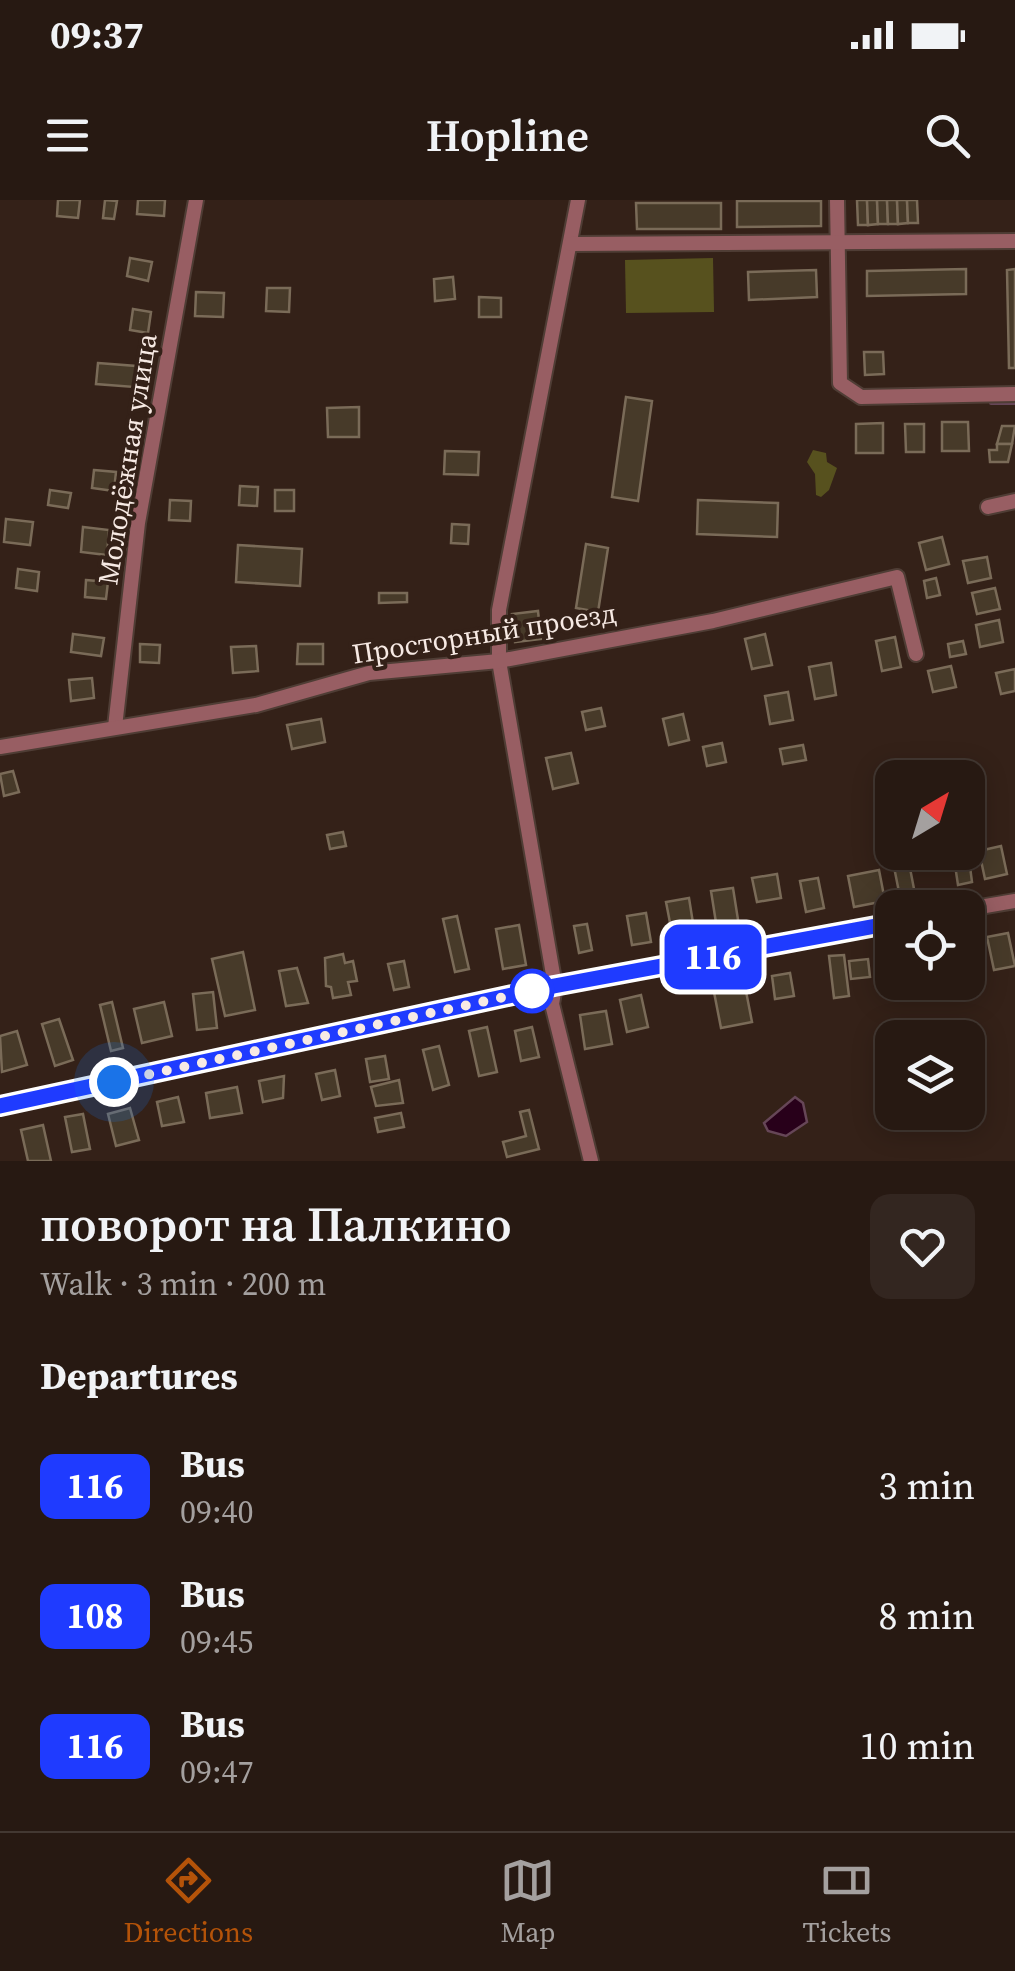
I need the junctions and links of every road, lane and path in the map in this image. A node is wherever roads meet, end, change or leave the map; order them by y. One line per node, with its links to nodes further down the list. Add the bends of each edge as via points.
1 (196, 200): 12 (street, Молодёжная улица, via 140,508)
2 (578, 200): 5 (street)
3 (837, 200): 6 (street)
4 (1015, 240): 6 (street)
5 (571, 244): 6 (street); 11 (street, via 500,610)
6 (838, 244): 7 (street, via 845,389 861,397)
7 (1015, 394)
8 (1015, 502): 9 (street)
9 (988, 507)
10 (916, 654): 11 (street, Просторный проезд, via 897,577 714,622)
11 (499, 661): 12 (street, Просторный проезд, via 369,674 256,704); 17 (street)
12 (115, 726): 13 (street, Просторный проезд)
13 (0, 747)
14 (1015, 900): 15 (street)
15 (985, 906)
16 (875, 926): 17 (street)
17 (554, 986): 18 (street); 19 (street, via 552,1004)
18 (0, 1106)
19 (591, 1161)

